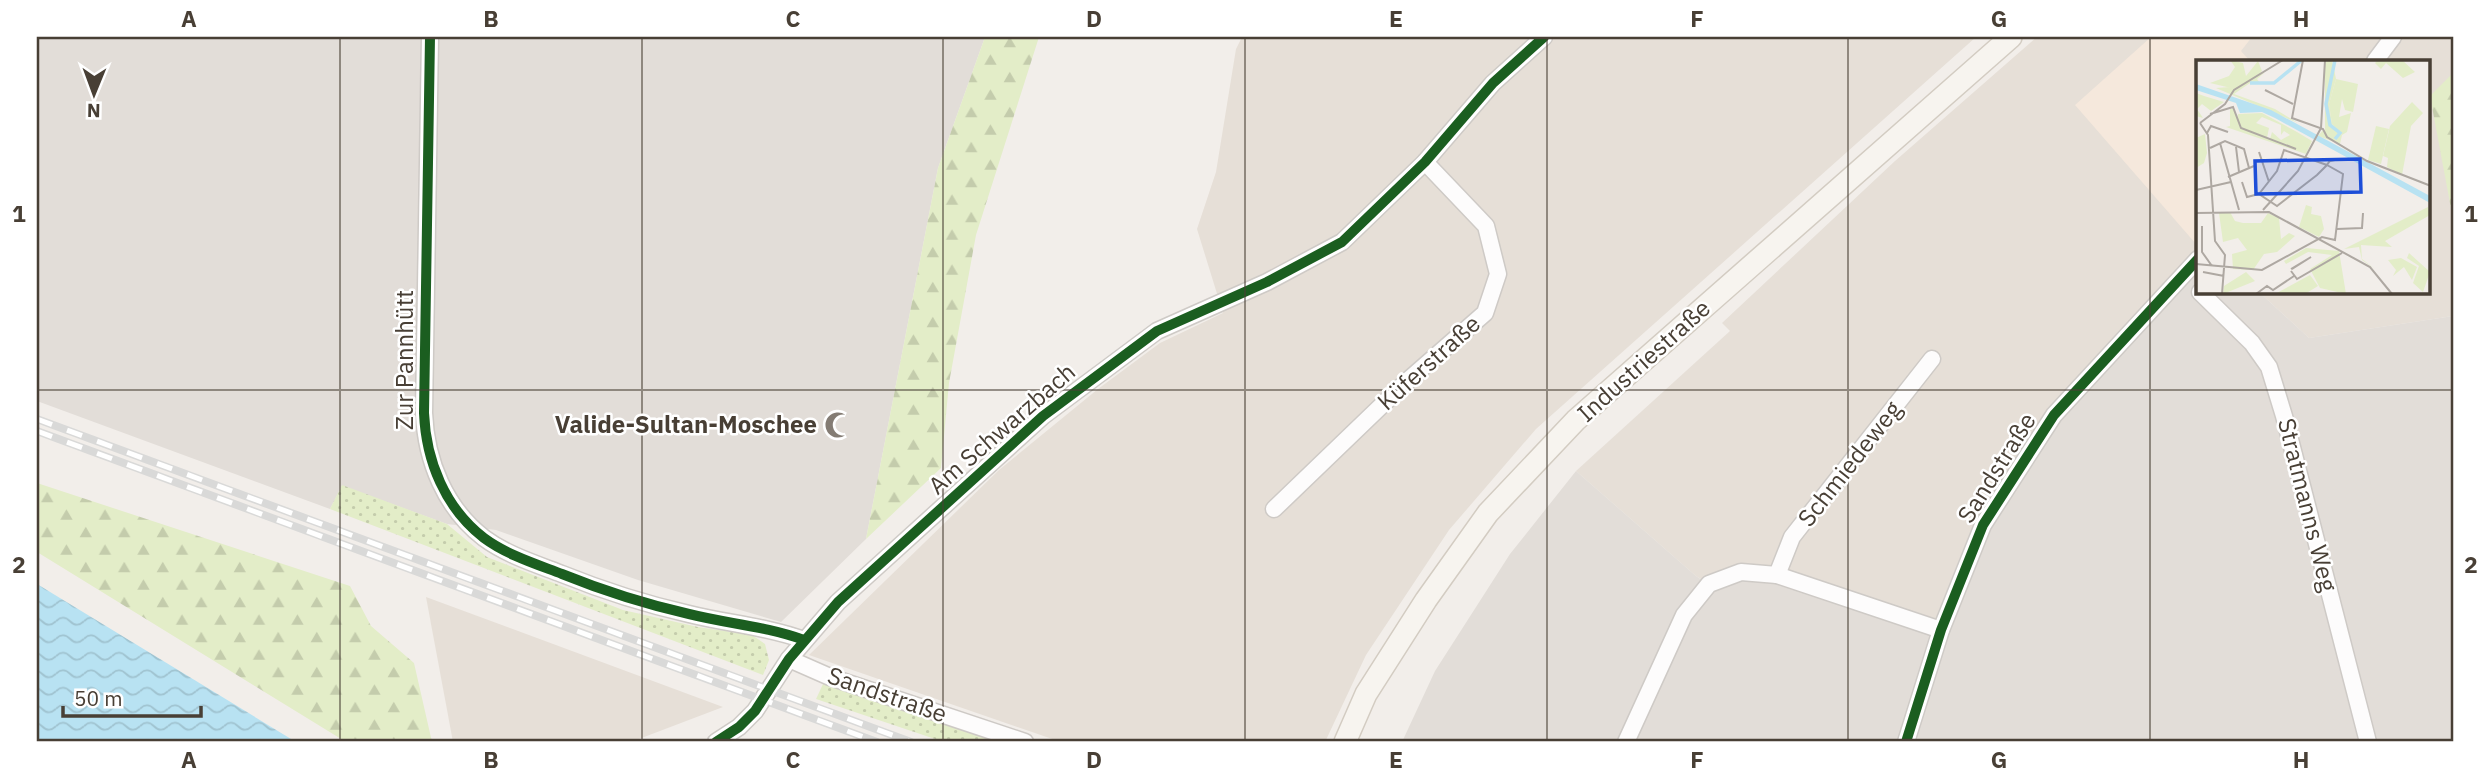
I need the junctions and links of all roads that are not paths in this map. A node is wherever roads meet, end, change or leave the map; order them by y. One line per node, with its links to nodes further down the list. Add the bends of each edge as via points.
1 (430, 37): 15 (street, Zur Pannhütt, via 424,413 428,448 442,489 485,538 517,556 613,594)
2 (1544, 37): 6 (street, Am Schwarzbach, via 1493,83)
3 (2011, 37): 19 (main road, Industriestraße, via 1576,420 1488,513 1366,694)
4 (2393, 37): 5 (street)
5 (2376, 60)
6 (1425, 162): 12 (street, Küferstraße, via 1486,226 1497,274 1485,313); 15 (street, Am Schwarzbach, via 1342,242 1267,282 1157,331 1043,416 838,602)
7 (2196, 262): 8 (street, Sandstraße)
8 (2183, 275): 9 (street, Stratmanns Weg); 14 (street, Sandstraße, via 2054,415 1983,525)
9 (2196, 288)
10 (2202, 294): 22 (street, Stratmanns Weg, via 2252,343 2269,367)
11 (1933, 359): 13 (street, Schmiedeweg, via 1792,537)
12 (1274, 509)
13 (1777, 575): 14 (street); 20 (street, via 1741,572 1709,584 1684,615)
14 (1941, 630): 21 (street, Sandstraße)
15 (804, 640): 16 (street, Am Schwarzbach)
16 (789, 659): 17 (street, Am Schwarzbach, via 755,711); 18 (street, Sandstraße)
17 (716, 742)
18 (1025, 742)
19 (1345, 742)
20 (1626, 742)
21 (1906, 742)
22 (2368, 742)

